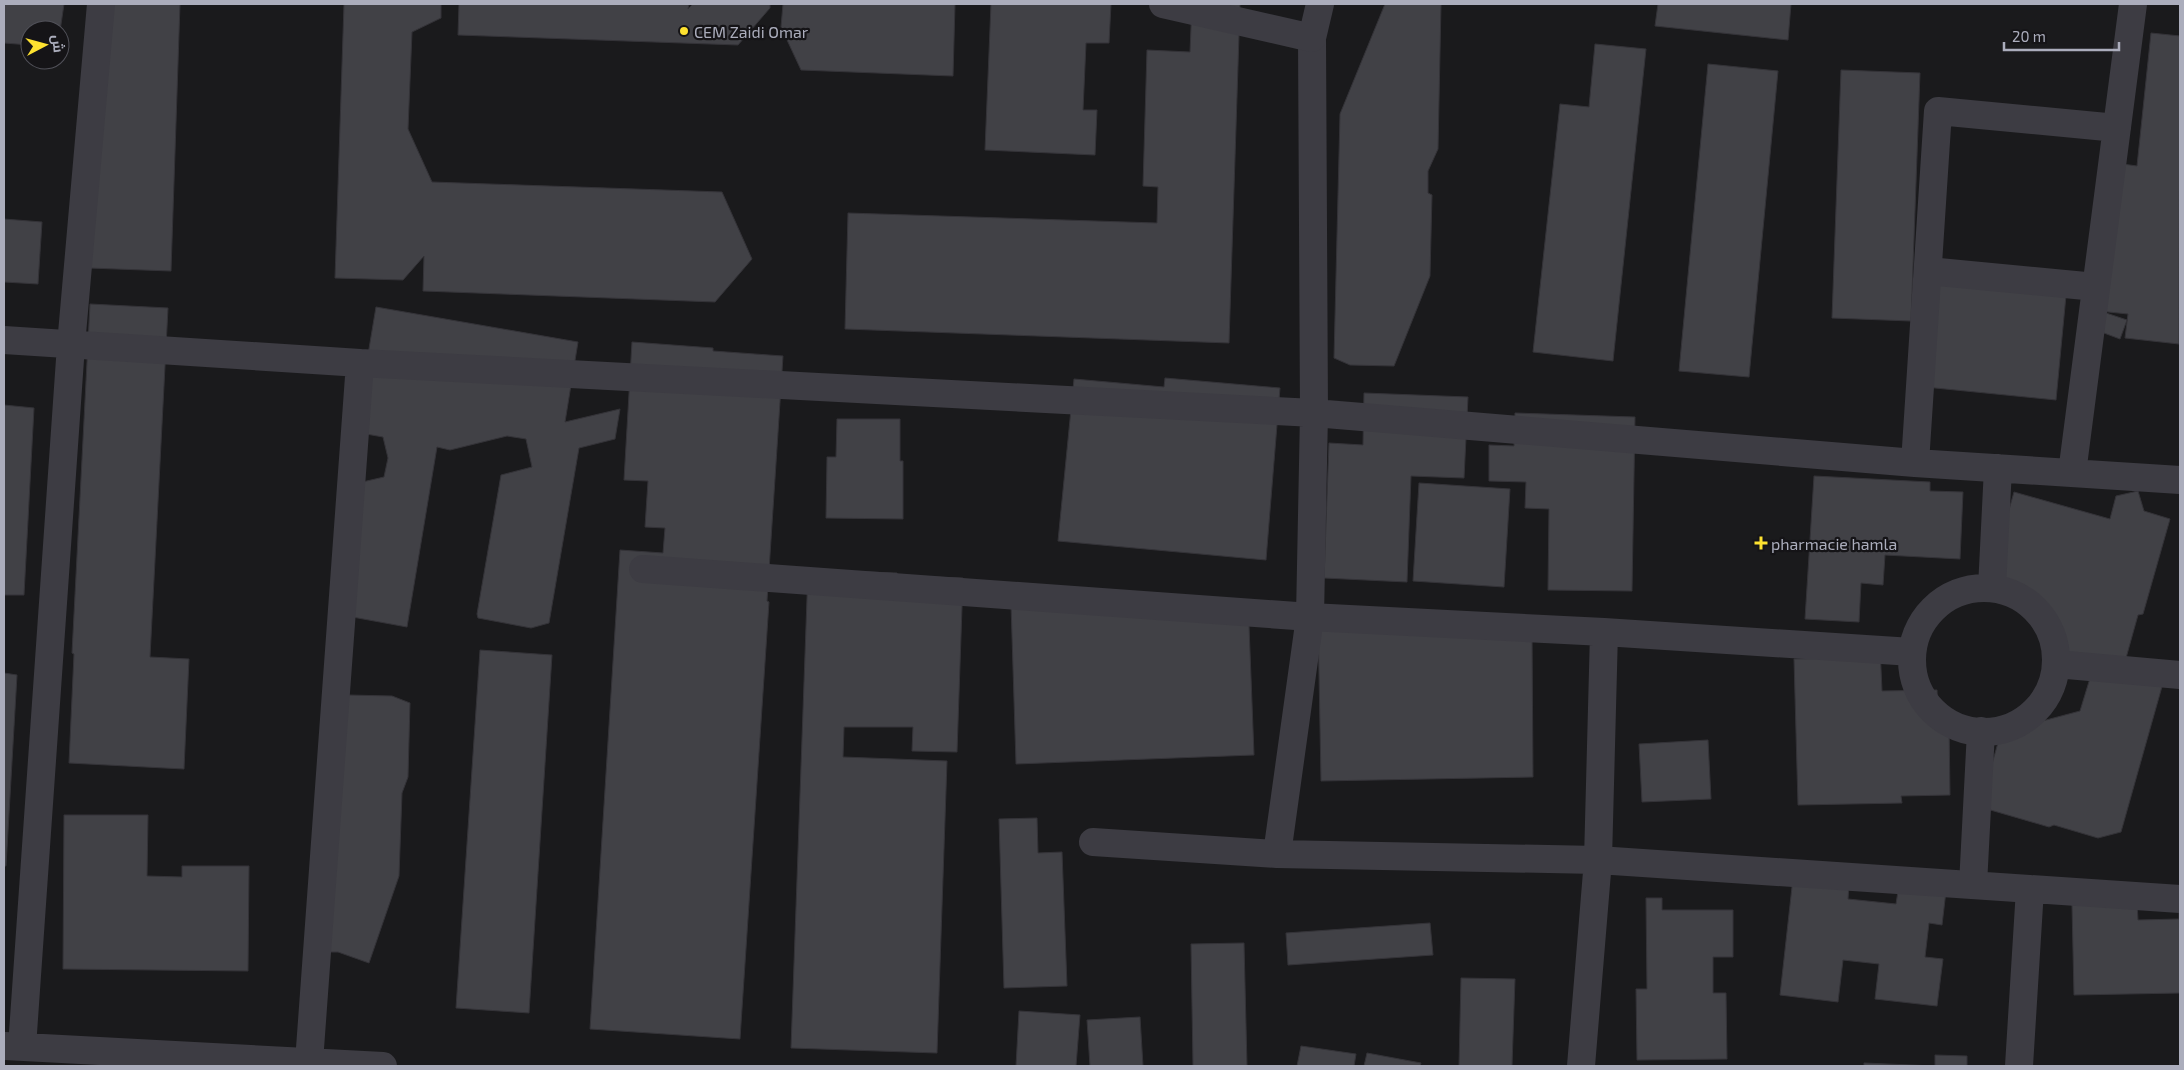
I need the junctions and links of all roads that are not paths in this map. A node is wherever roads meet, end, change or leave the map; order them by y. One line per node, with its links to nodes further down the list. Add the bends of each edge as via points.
1 (101, 4): 10 (street)
2 (1163, 4): 5 (street)
3 (1320, 4): 5 (street)
4 (2133, 4): 6 (street)
5 (1312, 38): 12 (street)
6 (2117, 128): 7 (street, via 1938,111); 8 (street)
7 (1928, 271): 8 (street); 13 (street)
8 (2096, 287): 15 (street)
9 (4, 340): 10 (street)
10 (71, 345): 11 (street); 31 (street)
11 (360, 363): 12 (street); 32 (street)
12 (1314, 413): 13 (street); 19 (street)
13 (1915, 463): 14 (street)
14 (1998, 468): 15 (street); 18 (street)
15 (2072, 473): 16 (street)
16 (2180, 480)
17 (643, 569): 19 (street)
18 (1992, 588): 21 (street, via 1972,588 1939,604 1925,617); 22 (street, via 2028,602 2044,619 2054,639)
19 (1310, 617): 20 (street); 26 (street)
20 (1604, 632): 21 (street); 27 (street)
21 (1912, 652): 24 (street, via 1913,674 1920,693 1933,710 1949,723)
22 (2056, 664): 23 (street); 24 (street, via 2053,682 2043,702 2028,717 2010,727)
23 (2180, 675)
24 (1981, 732): 28 (street)
25 (1093, 842): 26 (street)
26 (1277, 854): 27 (street)
27 (1598, 860): 28 (street); 34 (street)
28 (1973, 885): 29 (street)
29 (2030, 888): 30 (street); 35 (street)
30 (2180, 899)
31 (13, 1046): 32 (street)
32 (309, 1062): 33 (street)
33 (383, 1066)
34 (1581, 1066)
35 (2019, 1066)

